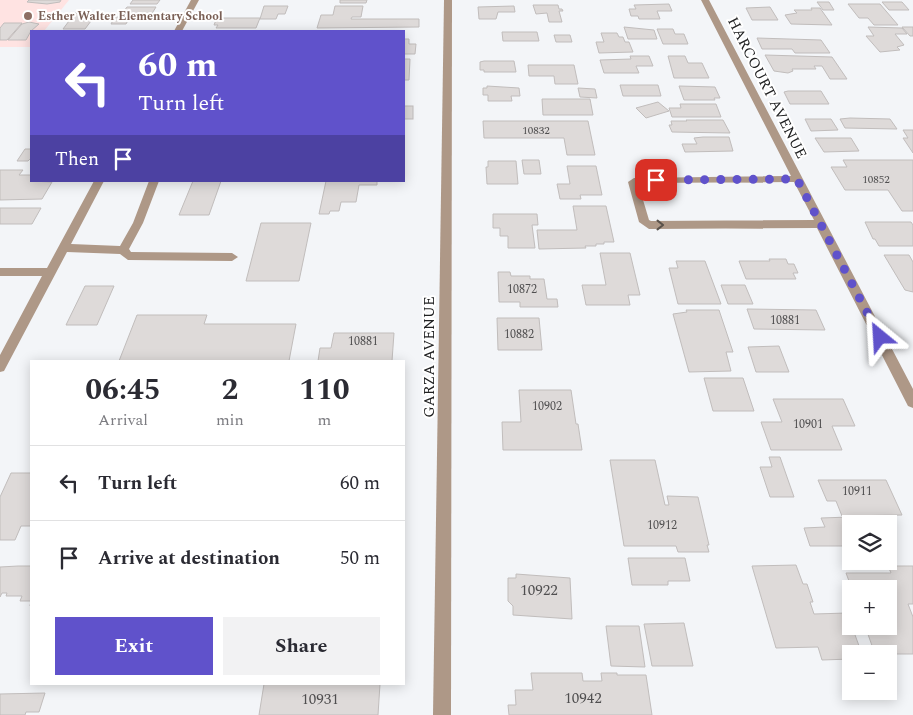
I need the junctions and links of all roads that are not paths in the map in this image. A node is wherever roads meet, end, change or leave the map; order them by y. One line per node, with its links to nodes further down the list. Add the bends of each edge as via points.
1 (195, 0): 4 (street)
2 (448, 0): 16 (street, GARZA AVENUE)
3 (704, 0): 5 (street, HARCOURT AVENUE)
4 (179, 30)
5 (797, 179): 8 (street, HARCOURT AVENUE); 8 (street, one-way to 8, via 633,182 644,222 649,225)
6 (98, 182): 9 (street)
7 (154, 182): 10 (street, via 138,223)
8 (821, 224): 15 (street, HARCOURT AVENUE)
9 (64, 248): 10 (street); 13 (street)
10 (123, 250): 11 (street, via 128,256)
11 (232, 257)
12 (0, 272): 13 (street)
13 (50, 272): 14 (street)
14 (0, 367)
15 (913, 402)
16 (442, 715)

